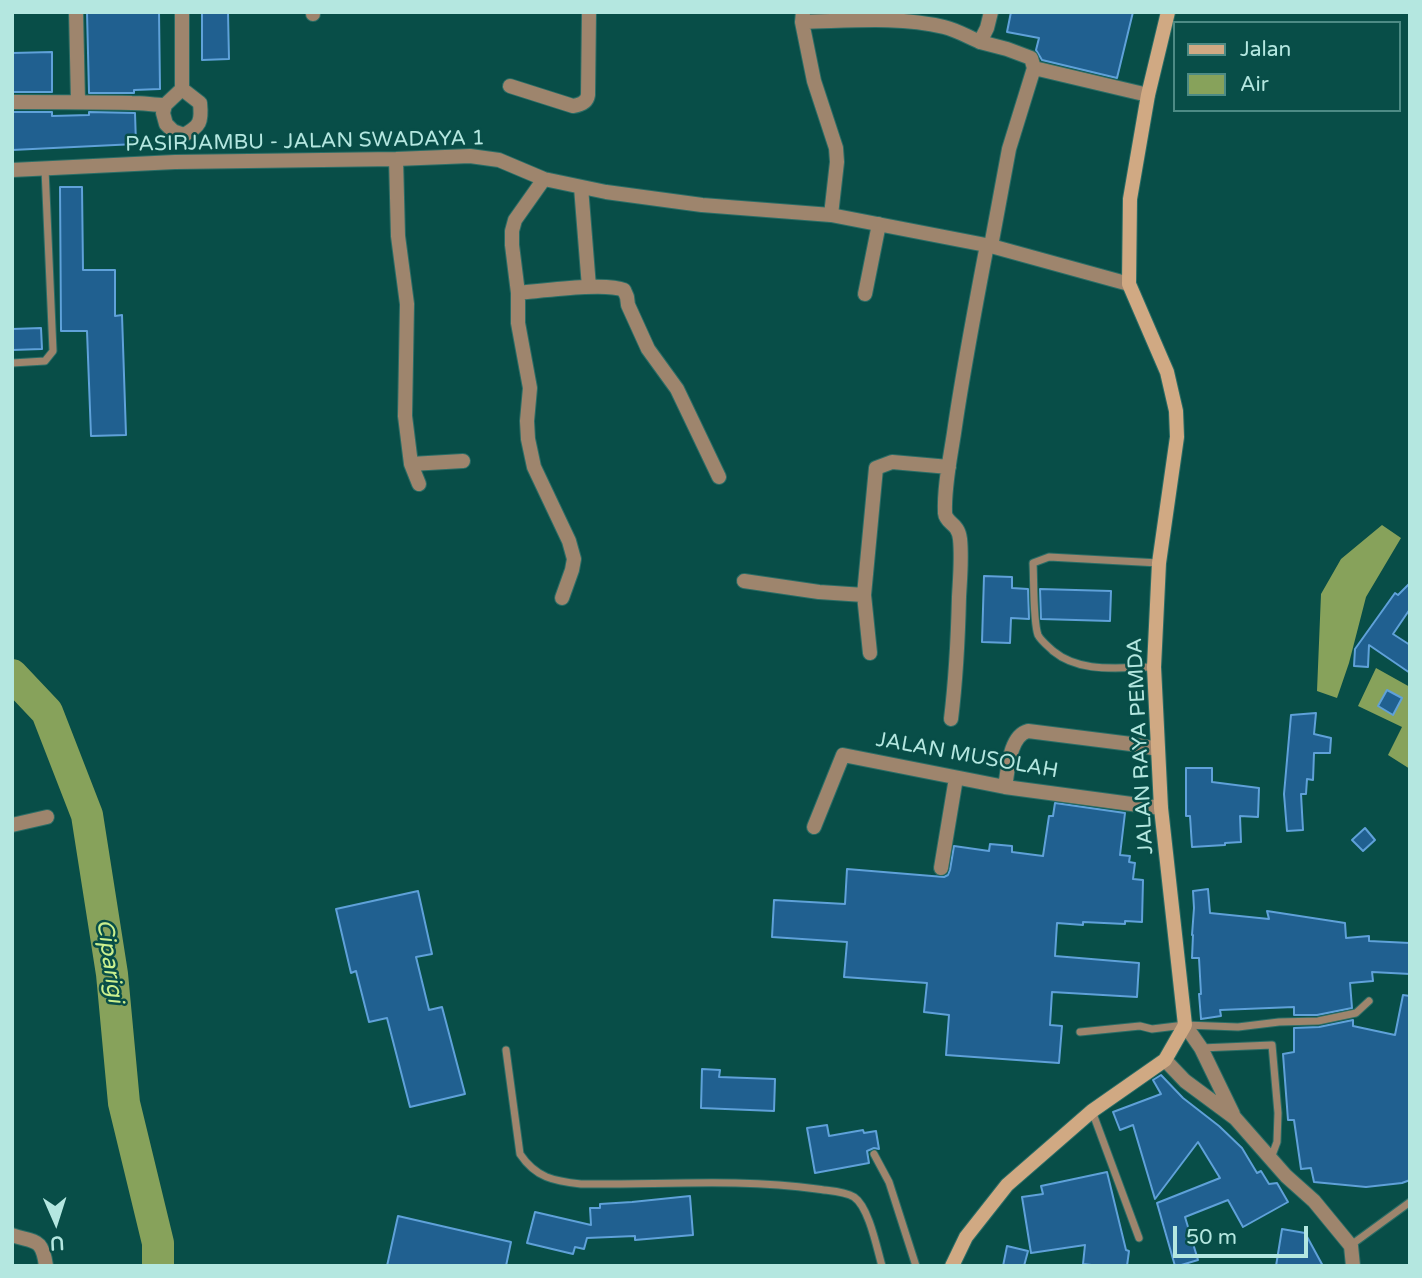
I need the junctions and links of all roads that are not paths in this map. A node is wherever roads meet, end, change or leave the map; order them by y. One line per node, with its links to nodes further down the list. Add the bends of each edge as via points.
1 (76, 12): 13 (street)
2 (182, 12): 10 (street)
3 (589, 12): 9 (street, via 587,100 573,106)
4 (991, 12): 7 (street)
5 (1168, 12): 11 (main road, JALAN RAYA PEMDA)
6 (803, 17): 7 (street, via 916,22 947,28); 20 (street, via 814,81 836,148)
7 (980, 42): 8 (street, via 1031,58)
8 (1034, 68): 11 (street); 22 (street, via 1009,149)
9 (510, 86)
10 (182, 89): 14 (street); 14 (street, via 200,103 197,127 184,135 173,131 164,119)
11 (1148, 95): 23 (main road, JALAN RAYA PEMDA, via 1130,199)
12 (12, 102): 13 (street)
13 (78, 102): 14 (street)
14 (165, 105)
15 (396, 159): 16 (street, PASIRJAMBU - JALAN SWADAYA 1); 18 (street, PASIRJAMBU - JALAN SWADAYA 1, via 470,156 499,160); 29 (street, via 398,236 407,304 405,416)
16 (45, 169): 17 (street, PASIRJAMBU - JALAN SWADAYA 1); 27 (lane, via 53,351 46,360)
17 (12, 170)
18 (544, 179): 19 (street, PASIRJAMBU - JALAN SWADAYA 1); 25 (street, via 512,231)
19 (580, 187): 20 (street, PASIRJAMBU - JALAN SWADAYA 1, via 702,205); 24 (street)
20 (831, 215): 21 (street, PASIRJAMBU - JALAN SWADAYA 1)
21 (879, 225): 22 (street, PASIRJAMBU - JALAN SWADAYA 1); 26 (street)
22 (989, 245): 23 (street, PASIRJAMBU - JALAN SWADAYA 1); 30 (street)
23 (1129, 284): 33 (main road, JALAN RAYA PEMDA, via 1167,372 1176,411 1177,437)
24 (589, 287): 25 (street); 31 (street, via 617,287 626,292 648,349 677,389)
25 (518, 293): 36 (street, via 534,467 574,559)
26 (865, 293)
27 (12, 363)
28 (463, 461): 29 (street)
29 (411, 464): 32 (street)
30 (949, 467): 35 (street, via 892,462 876,467); 39 (street, via 945,516 958,529 961,552)
31 (719, 477)
32 (419, 484)
33 (1159, 563): 38 (main road, JALAN RAYA PEMDA); 38 (lane, via 1049,556 1033,563 1038,636 1046,645 1078,665)
34 (744, 582): 35 (street)
35 (864, 595): 37 (street)
36 (562, 598)
37 (870, 653)
38 (1154, 667): 40 (main road, JALAN RAYA PEMDA)
39 (951, 719)
40 (1158, 749): 42 (street, via 1028,731 1013,747); 43 (main road, JALAN RAYA PEMDA)
41 (956, 778): 42 (street, JALAN MUSOLAH); 46 (street, JALAN MUSOLAH, via 843,755); 47 (street)
42 (1005, 788): 43 (street, JALAN MUSOLAH)
43 (1161, 808): 49 (main road, JALAN RAYA PEMDA)
44 (47, 817): 45 (street)
45 (12, 825)
46 (814, 827)
47 (941, 869)
48 (1369, 1001): 49 (lane, via 1356,1013 1318,1021 1238,1027)
49 (1185, 1024): 50 (lane); 51 (street); 53 (main road)
50 (1080, 1032)
51 (1201, 1048): 55 (street); 57 (lane, via 1272,1045 1278,1113 1277,1142)
52 (506, 1050): 63 (lane, via 520,1154 538,1174 555,1182 581,1184 790,1186 853,1196 868,1219)
53 (1165, 1060): 54 (main road); 55 (street)
54 (1092, 1111): 60 (lane); 65 (main road, via 1007,1185 967,1237)
55 (1235, 1118): 57 (street)
56 (874, 1154): 64 (lane, via 889,1182)
57 (1270, 1159): 61 (street, via 1314,1201)
58 (1410, 1202): 61 (lane)
59 (12, 1235): 62 (street, via 37,1242)
60 (1139, 1238)
61 (1350, 1246): 66 (street)
62 (46, 1266)
63 (882, 1266)
64 (916, 1266)
65 (952, 1266)
66 (1353, 1266)

